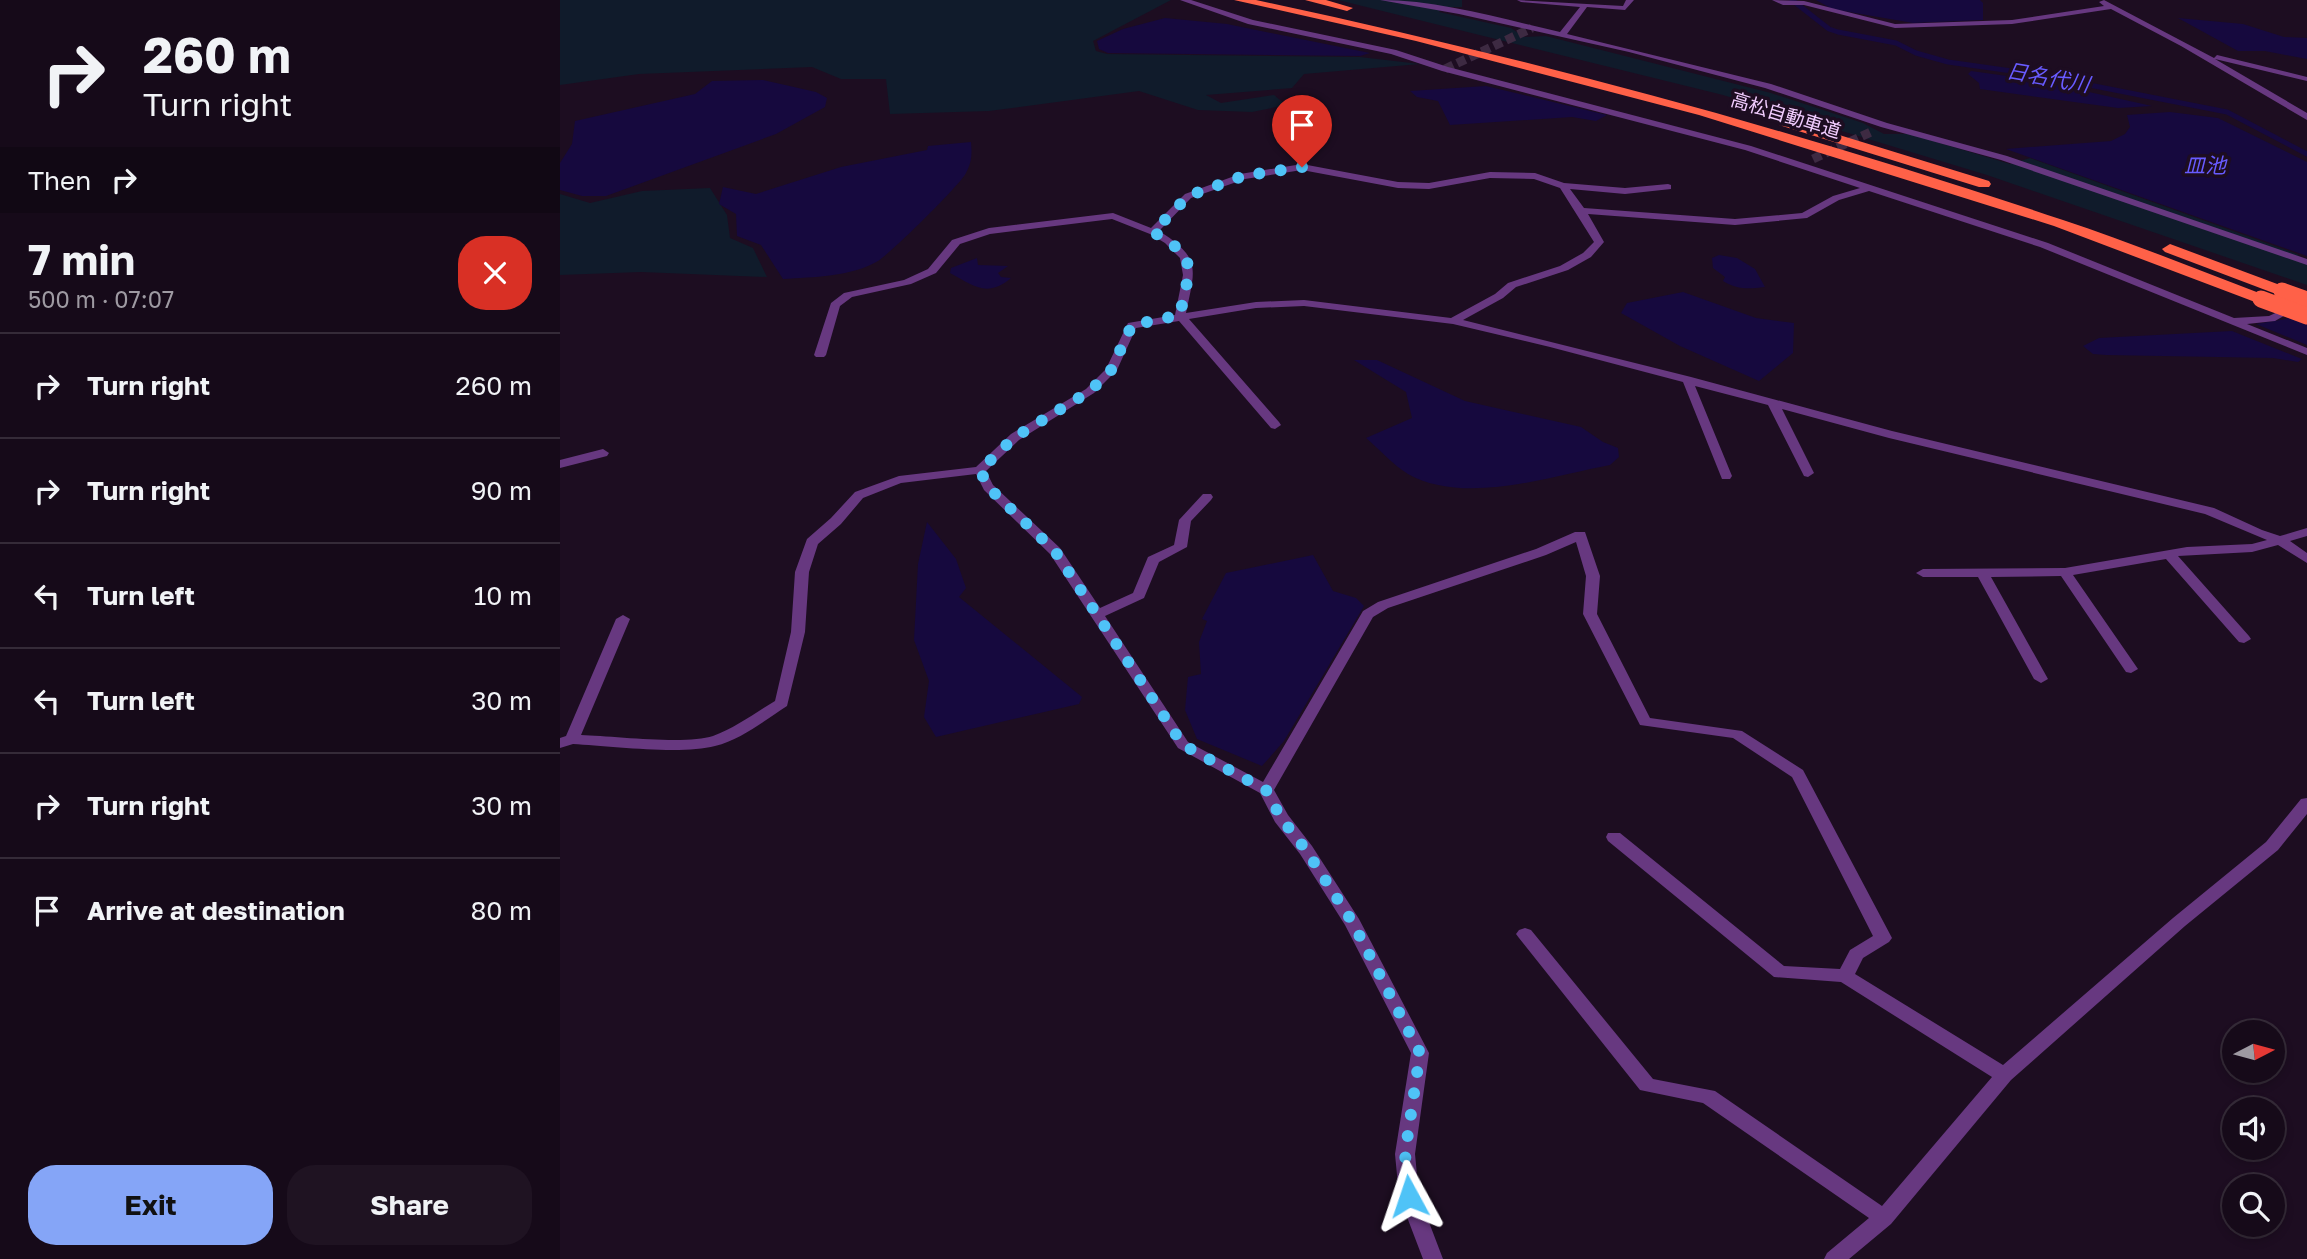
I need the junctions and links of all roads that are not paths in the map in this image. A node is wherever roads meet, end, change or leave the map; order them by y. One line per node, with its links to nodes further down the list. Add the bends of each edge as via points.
1 (1184, 0): 18 (street, via 1251,22 1393,52 1748,148)
2 (1240, 0): 27 (highway, 高松自動車道, bridge, via 1429,41 1704,112 2059,223)
3 (1311, 0): 25 (highway, 高松自動車道, bridge, via 1561,61 1887,152)
4 (1384, 0): 11 (street)
5 (1521, 0): 8 (street)
6 (1630, 0): 10 (street, via 1625,8)
7 (1776, 0): 9 (street, via 1895,26 2012,22 2073,15)
8 (1547, 1): 10 (street)
9 (2106, 2): 12 (street)
10 (1584, 6): 11 (street)
11 (1562, 35): 15 (street, via 1768,86)
12 (2201, 54): 13 (street); 14 (street)
13 (2307, 79)
14 (2307, 117)
15 (1884, 125): 16 (street); 24 (street, via 2004,158)
16 (1873, 131)
17 (1813, 159): 18 (street)
18 (1799, 166): 21 (street)
19 (1563, 186): 20 (street, via 1625,191); 22 (street); 23 (street, via 1535,176 1490,174 1429,186 1398,185 1302,167 1243,176 1188,196)
20 (1668, 187)
21 (1865, 189): 22 (street, via 1836,198 1804,216 1735,222); 28 (street, via 2044,246)
22 (1581, 211): 29 (street, via 1599,242 1587,255 1564,268 1512,285)
23 (1153, 232): 26 (street, via 1179,247 1189,265); 31 (street, via 1113,216 989,231 956,242 932,271 907,282 848,295 835,305)
24 (2307, 262)
25 (2307, 300): 28 (street, via 2271,319)
26 (1180, 315): 29 (street, via 1304,303); 34 (street); 37 (street, via 1132,325 1111,370 1090,391 1015,437)
27 (2307, 316)
28 (2228, 320): 30 (street)
29 (1453, 321): 32 (street)
30 (2307, 352)
31 (820, 355)
32 (1687, 379): 33 (street); 39 (street)
33 (1773, 403): 38 (street); 42 (street, via 2209,511)
34 (1275, 425)
35 (603, 453): 36 (street)
36 (560, 464)
37 (980, 470): 48 (street, via 988,487 1055,551); 53 (street, via 899,480 859,495 812,542 802,572 797,632 782,703 769,713 712,742)
38 (1808, 473)
39 (1726, 476)
40 (1207, 497): 48 (street, via 1185,520 1180,547 1153,560 1139,595)
41 (2307, 532): 42 (street)
42 (2280, 540): 43 (street, via 2252,548); 44 (street)
43 (2169, 554): 45 (street); 50 (street)
44 (2307, 559)
45 (2065, 572): 47 (street); 51 (street)
46 (1923, 573): 47 (street)
47 (1983, 574): 52 (street)
48 (1098, 614): 54 (street, via 1183,745)
49 (623, 619): 53 (street)
50 (2244, 639)
51 (2131, 669)
52 (2041, 679)
53 (566, 741)
54 (1266, 790): 58 (street, via 1368,614 1580,535 1593,576 1590,614 1645,722 1737,734 1798,774 1883,938 1856,954); 61 (street, via 1353,923 1420,1053 1405,1154 1409,1196)
55 (2307, 803): 59 (street, via 2272,846)
56 (1614, 837): 58 (street, via 1780,972)
57 (1525, 934): 60 (street, via 1647,1085 1708,1096)
58 (1845, 976): 59 (street)
59 (2004, 1075): 60 (street)
60 (1884, 1218): 62 (street)
61 (1433, 1259)
62 (1834, 1259)

